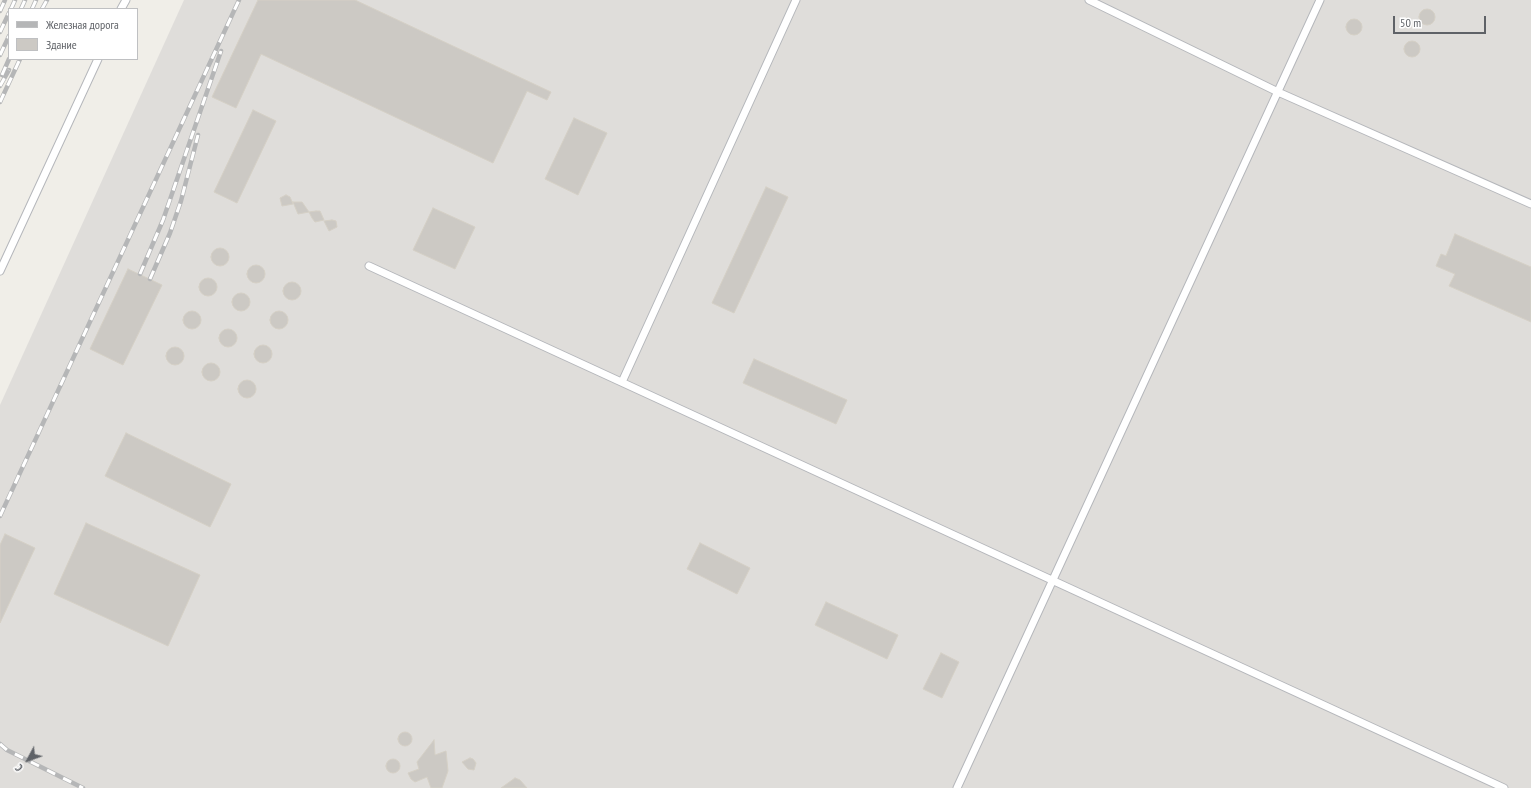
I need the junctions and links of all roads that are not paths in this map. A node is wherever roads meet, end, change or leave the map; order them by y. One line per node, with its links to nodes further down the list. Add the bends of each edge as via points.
1 (796, 0): 9 (lane)
2 (1089, 0): 5 (lane)
3 (1320, 0): 5 (lane)
4 (98, 60): 8 (lane)
5 (1278, 92): 6 (lane); 10 (lane)
6 (1531, 204)
7 (369, 266): 9 (lane)
8 (0, 271)
9 (622, 382): 10 (lane)
10 (1054, 581): 11 (lane); 12 (lane)
11 (957, 788)
12 (1504, 788)

